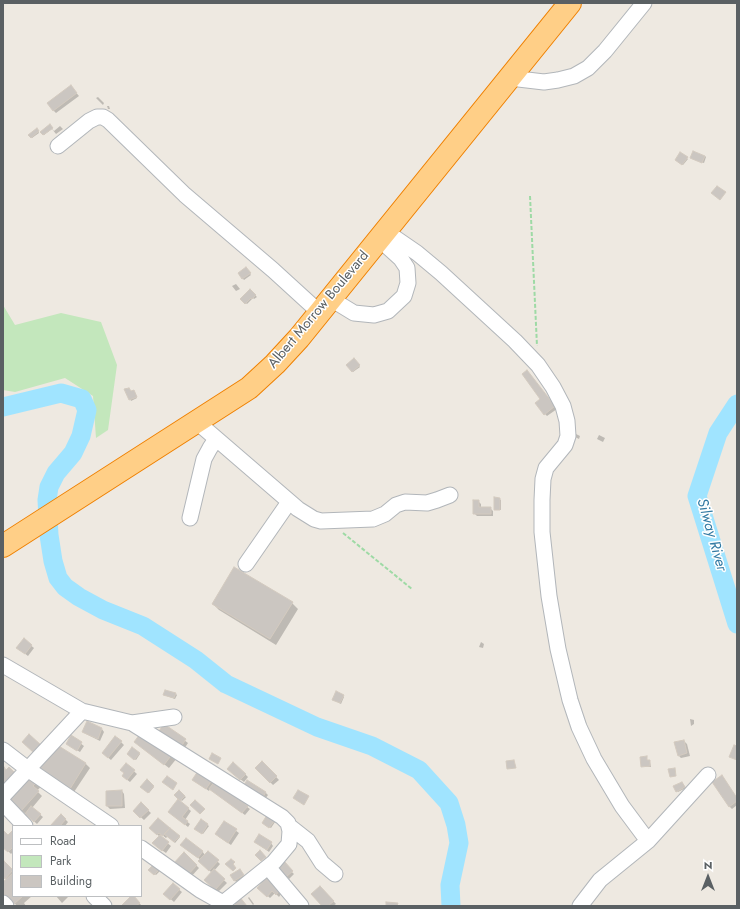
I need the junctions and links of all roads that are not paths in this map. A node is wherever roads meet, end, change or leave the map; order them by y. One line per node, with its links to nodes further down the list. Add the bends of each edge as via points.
1 (570, 3): 3 (highway, Albert Morrow Boulevard)
2 (644, 3): 3 (street, via 605,51 588,68 574,76 544,82)
3 (510, 78): 5 (highway, Albert Morrow Boulevard)
4 (58, 146): 6 (street, via 93,119 102,117 108,120 185,195 273,270)
5 (382, 235): 6 (highway, Albert Morrow Boulevard); 6 (street, via 407,268 408,283 404,296 388,310 374,315); 26 (street, via 417,253 515,341 538,365 560,400 567,421 568,436 565,445 546,468 543,479 542,532 549,596 564,678 579,727 594,759 622,806)
6 (325, 306): 7 (highway, Albert Morrow Boulevard, via 275,364 249,388)
7 (197, 422): 8 (street); 12 (highway, Albert Morrow Boulevard)
8 (216, 439): 10 (street); 11 (street, via 204,459)
9 (450, 495): 10 (street, via 427,503 405,502 373,518 330,522 314,519)
10 (294, 505): 13 (street)
11 (190, 518)
12 (3, 546)
13 (246, 564)
14 (3, 665): 15 (street)
15 (82, 711): 17 (street); 19 (street)
16 (174, 717): 17 (street)
17 (132, 722): 25 (street, via 282,817)
18 (3, 750): 19 (street)
19 (29, 770): 21 (street); 24 (street)
20 (708, 775): 26 (street)
21 (3, 796)
22 (3, 803): 23 (street)
23 (25, 825)
24 (110, 825)
25 (289, 826): 28 (street, via 289,844); 29 (street, via 308,842 319,860)
26 (648, 841): 36 (street, via 600,880)
27 (142, 849): 32 (street)
28 (268, 867): 32 (street); 35 (street)
29 (335, 874)
30 (95, 897): 34 (street)
31 (3, 903): 33 (street)
32 (221, 905)
33 (6, 906)
34 (104, 906)
35 (301, 906)
36 (580, 906)

